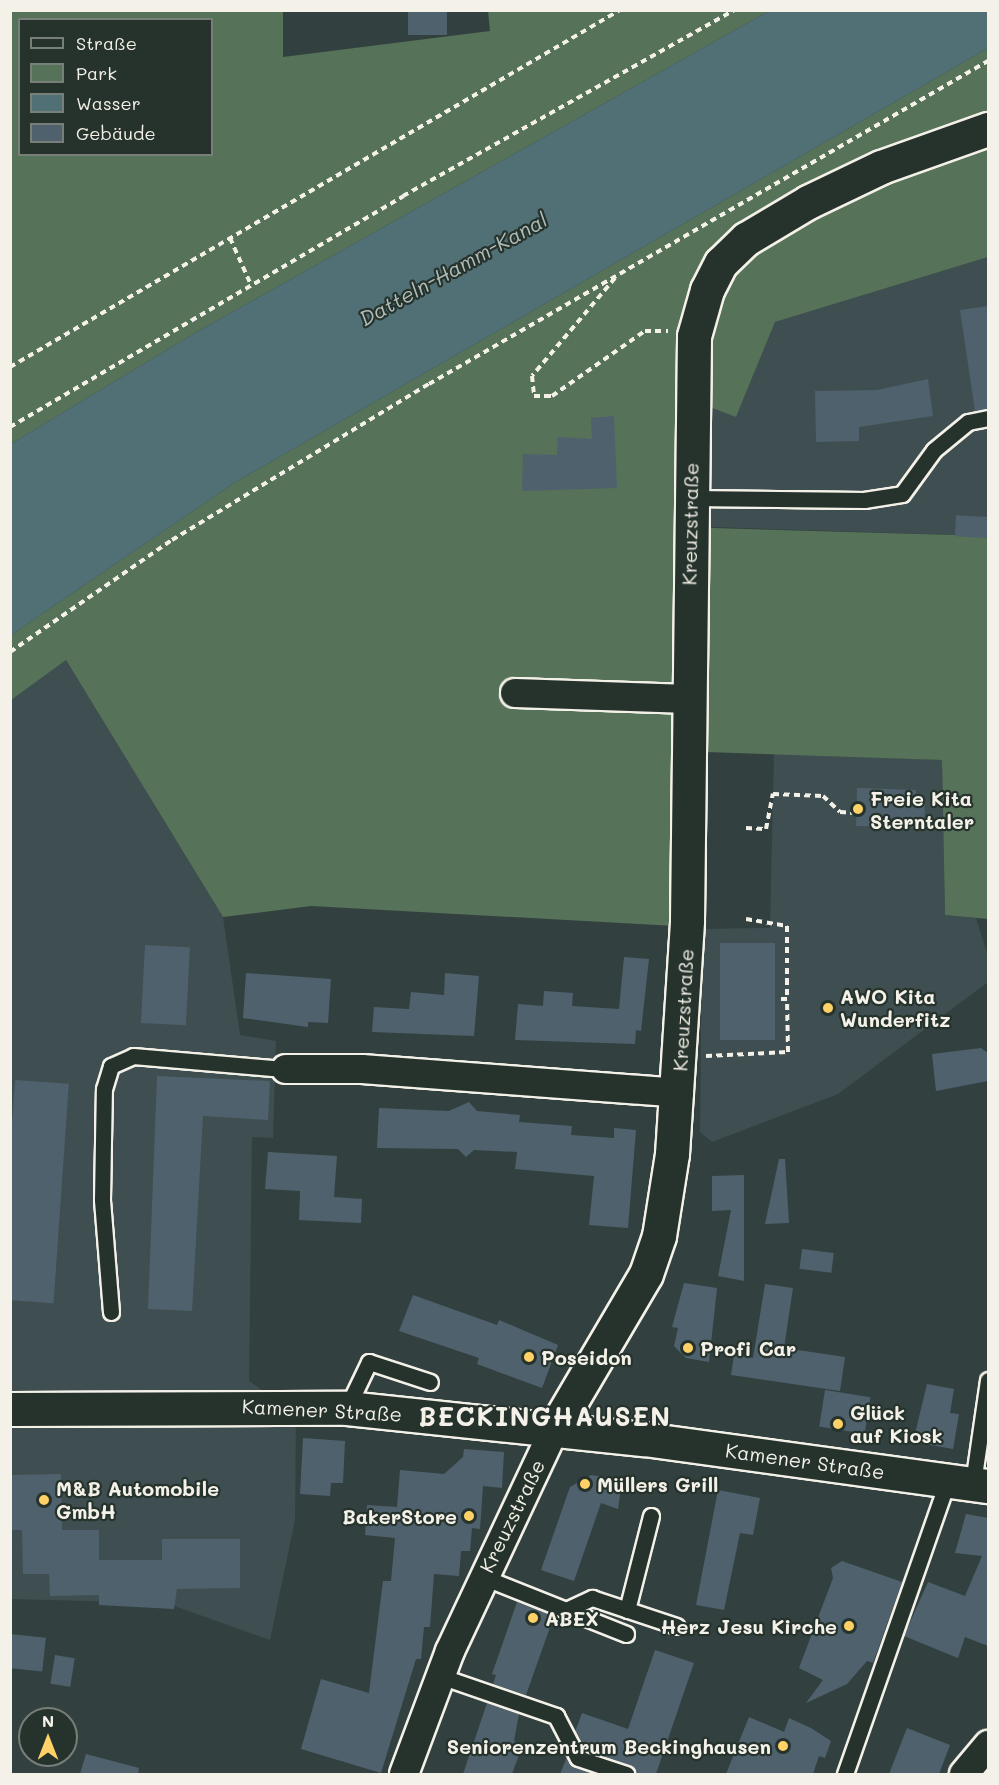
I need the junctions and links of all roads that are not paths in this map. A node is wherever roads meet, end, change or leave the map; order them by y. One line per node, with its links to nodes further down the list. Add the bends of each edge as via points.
1 (988, 129): 3 (street, Kreuzstraße, via 881,167 746,239 721,262 694,336)
2 (988, 418): 3 (lane, via 968,422 934,450 903,494 864,500)
3 (691, 498): 5 (street, Kreuzstraße)
4 (515, 693): 5 (street)
5 (688, 699): 7 (street, Kreuzstraße)
6 (286, 1069): 7 (street, Kreuzstraße, via 362,1069); 8 (lane, via 133,1056 111,1066 104,1089 102,1199)
7 (679, 1093): 13 (street, Kreuzstraße, via 659,1236 646,1274)
8 (111, 1312)
9 (988, 1380): 14 (lane)
10 (430, 1382): 11 (lane, via 369,1362)
11 (348, 1408): 12 (street, Kamener Straße); 13 (street, Kamener Straße)
12 (10, 1409)
13 (554, 1430): 14 (street, Kamener Straße); 16 (street, Kreuzstraße)
14 (970, 1483): 25 (lane)
15 (651, 1516): 18 (lane)
16 (483, 1577): 17 (lane); 21 (street, Kreuzstraße)
17 (566, 1610): 18 (lane, via 592,1598); 20 (lane)
18 (627, 1610): 19 (lane)
19 (676, 1626)
20 (626, 1634)
21 (440, 1676): 23 (street, Kreuzstraße); 24 (lane, via 556,1716 578,1758)
22 (988, 1745): 26 (street)
23 (404, 1774)
24 (626, 1774)
25 (845, 1774)
26 (964, 1774)

